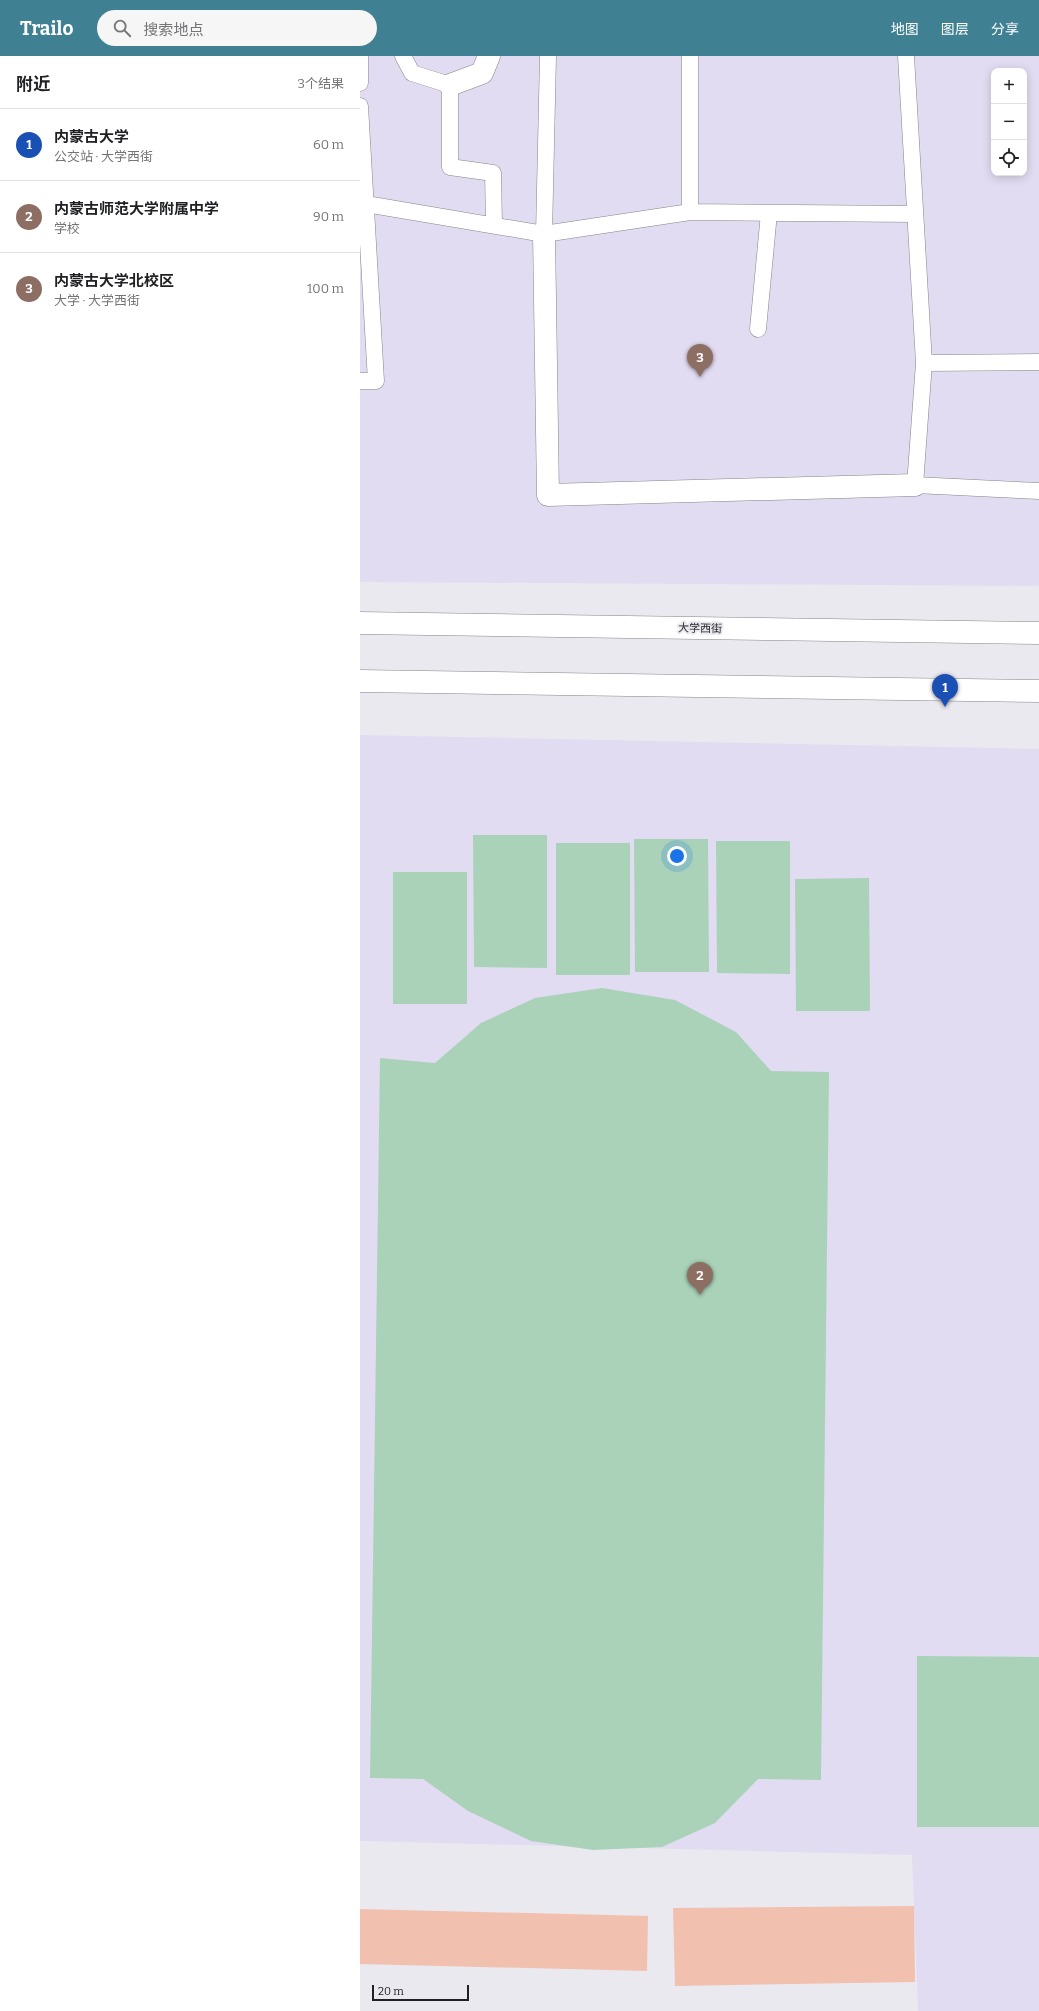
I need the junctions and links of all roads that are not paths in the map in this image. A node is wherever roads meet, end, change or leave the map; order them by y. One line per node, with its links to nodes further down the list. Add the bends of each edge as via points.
1 (360, 56): 7 (lane)
2 (402, 56): 8 (lane, via 412,73)
3 (489, 56): 8 (main road, via 482,73)
4 (548, 56): 15 (lane)
5 (690, 56): 11 (lane)
6 (906, 56): 13 (lane)
7 (360, 83)
8 (450, 85): 14 (lane, via 450,167 494,173)
9 (360, 106): 10 (lane)
10 (366, 204): 14 (lane); 19 (lane, via 376,381)
11 (690, 212): 12 (lane); 15 (lane)
12 (769, 213): 13 (lane); 16 (lane)
13 (915, 214): 18 (lane)
14 (494, 225): 15 (lane)
15 (544, 234): 20 (main road, via 548,495)
16 (758, 329)
17 (1039, 362): 18 (lane)
18 (924, 363): 20 (lane)
19 (360, 381)
20 (915, 485): 21 (lane)
21 (1039, 491)
22 (360, 623): 23 (main road, 大学西街)
23 (1039, 633)
24 (360, 681): 25 (main road)
25 (1039, 691)

